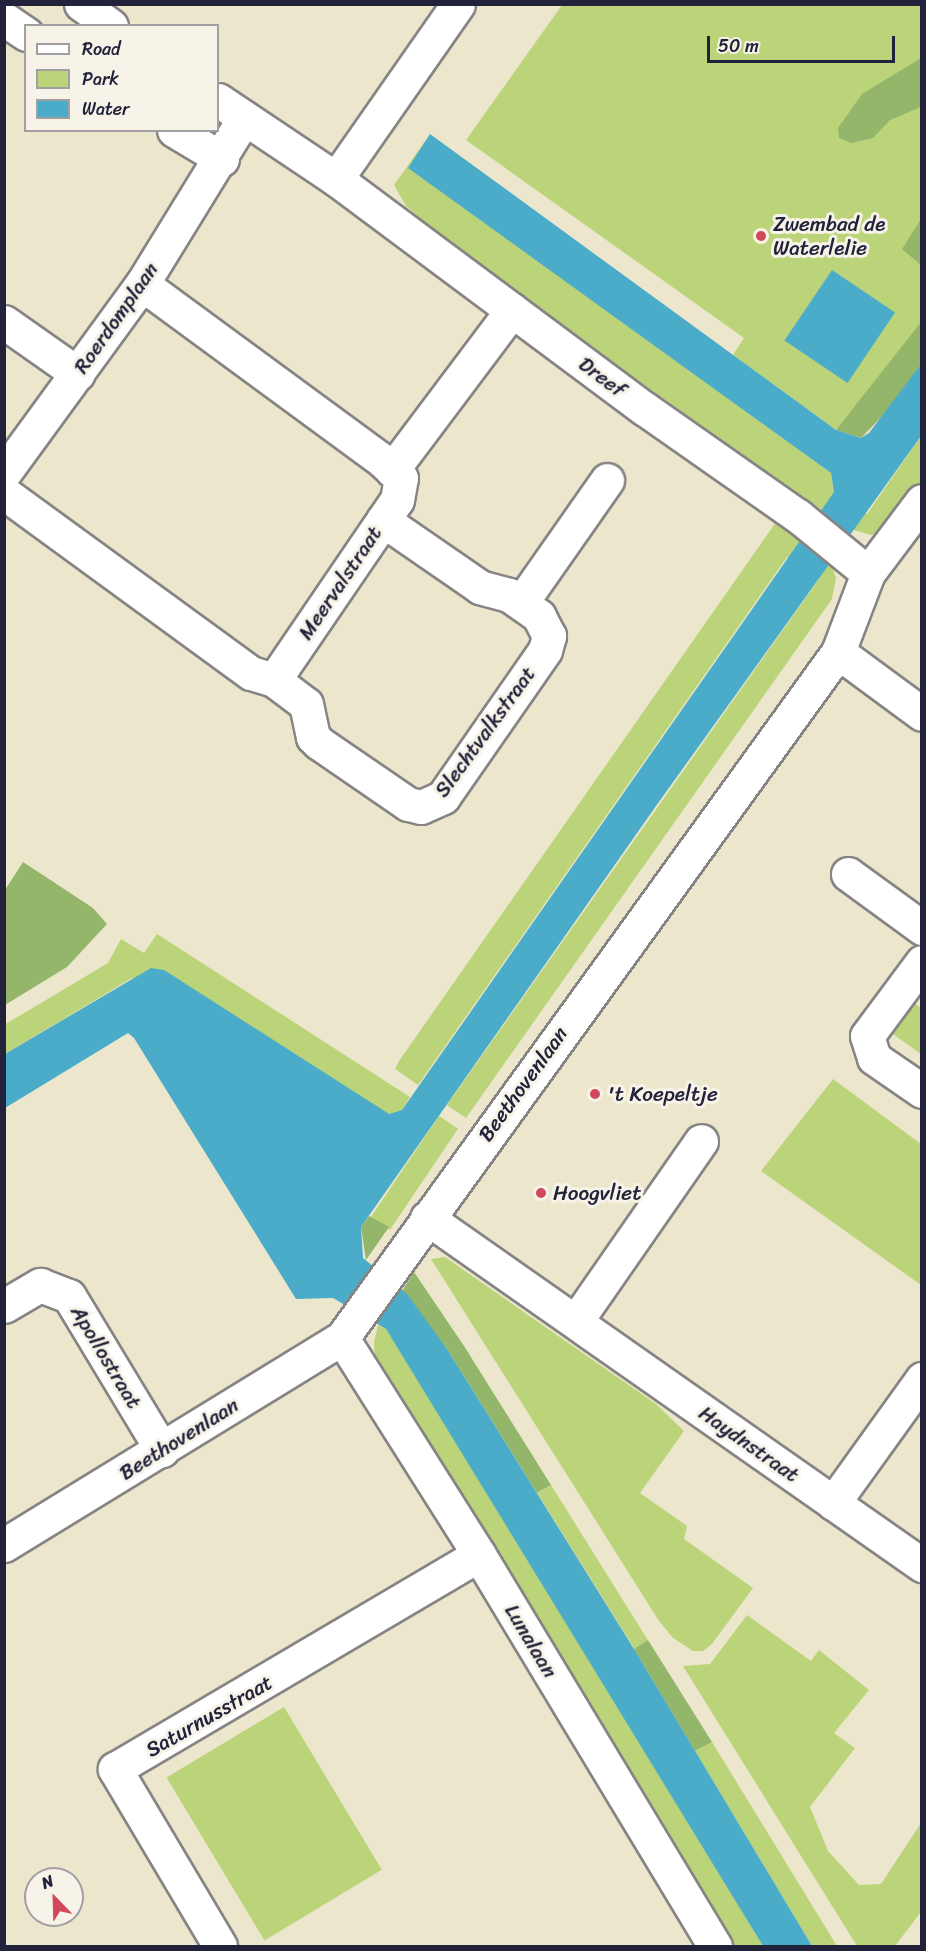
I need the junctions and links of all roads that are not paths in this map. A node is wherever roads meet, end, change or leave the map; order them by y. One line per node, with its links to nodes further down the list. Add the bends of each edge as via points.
1 (81, 4): 4 (street)
2 (458, 4): 9 (street)
3 (4, 19): 5 (street)
4 (108, 24)
5 (24, 33)
6 (231, 109): 8 (street, Dreef); 9 (street, Dreef)
7 (177, 132): 8 (street)
8 (222, 159): 10 (street, Roerdomplaan)
9 (336, 178): 11 (street, Dreef)
10 (142, 285): 13 (street, Roerdomplaan); 14 (street)
11 (512, 310): 14 (street); 20 (street, Dreef, via 806,522)
12 (4, 322): 13 (street)
13 (78, 374): 15 (street, Roerdomplaan)
14 (392, 470): 19 (street, Meervalstraat, via 401,478 397,500)
15 (4, 473)
16 (607, 480): 21 (street)
17 (4, 493): 23 (street, via 251,673)
18 (921, 501): 20 (street, Beethovenlaan)
19 (383, 520): 21 (street, Slechtvalkstraat, via 480,587 509,595); 23 (street, Meervalstraat)
20 (868, 573): 22 (street, Beethovenlaan)
21 (520, 603): 23 (street, Slechtvalkstraat, via 545,625 549,636 545,650 443,797 432,804 408,804 319,743 313,736 306,704)
22 (838, 652): 24 (street); 30 (street, Beethovenlaan)
23 (274, 680)
24 (921, 714)
25 (848, 874): 26 (street)
26 (921, 928)
27 (921, 962): 28 (street, via 867,1036 874,1058)
28 (921, 1091)
29 (702, 1141): 32 (street)
30 (427, 1218): 32 (street, Haydnstraat); 33 (street, Beethovenlaan)
31 (4, 1306): 35 (street, Apollostraat, via 40,1285 69,1296)
32 (576, 1321): 36 (street, Haydnstraat)
33 (350, 1327): 35 (street, Beethovenlaan); 38 (street, Lunalaan)
34 (921, 1381): 36 (street)
35 (162, 1450): 37 (street, Beethovenlaan)
36 (833, 1503): 39 (street, Haydnstraat)
37 (4, 1545)
38 (479, 1555): 40 (street, Saturnusstraat, via 115,1769); 41 (street, Lunalaan)
39 (921, 1565)
40 (220, 1947)
41 (715, 1947)

